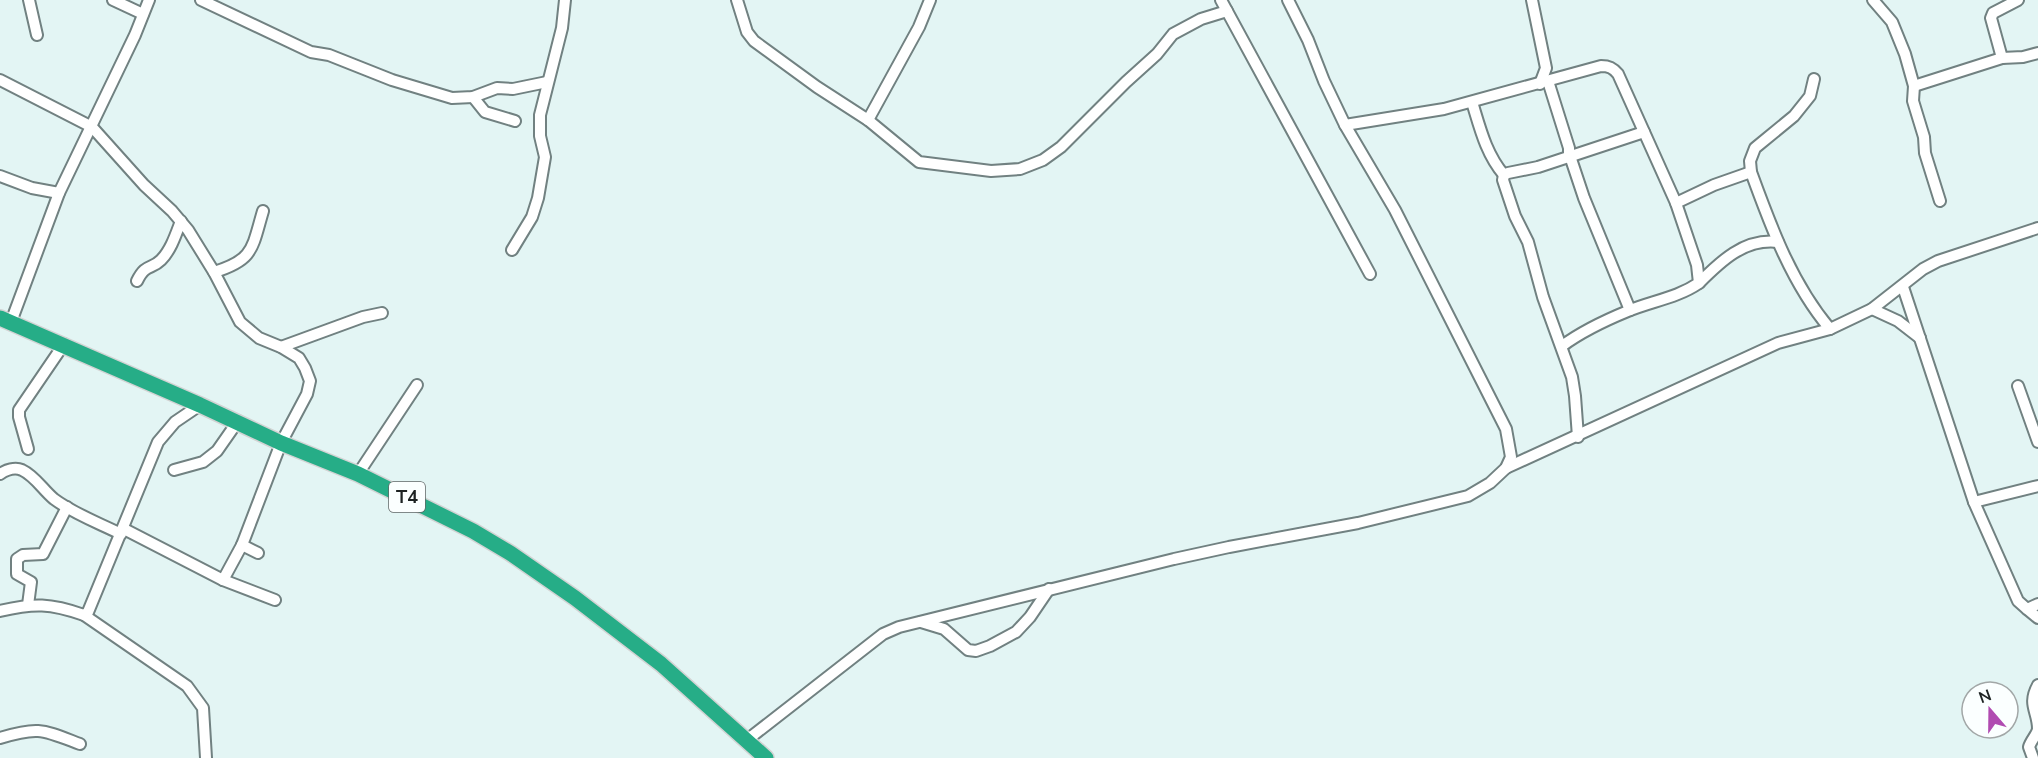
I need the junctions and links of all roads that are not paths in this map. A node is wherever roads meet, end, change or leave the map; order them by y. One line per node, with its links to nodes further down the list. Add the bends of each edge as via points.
1 (29, 0): 15 (street)
2 (113, 0): 14 (street)
3 (149, 0): 14 (street)
4 (201, 0): 25 (street, via 311,52 441,95)
5 (565, 0): 22 (street)
6 (737, 0): 27 (street, via 747,32 754,41)
7 (930, 0): 27 (street)
8 (1221, 0): 13 (street)
9 (1288, 0): 29 (street)
10 (1532, 0): 18 (street)
11 (1873, 0): 24 (street, via 1892,22)
12 (2018, 0): 17 (street, via 1993,13 1991,18)
13 (1227, 11): 27 (street, via 1173,34 1061,147 1020,169 991,171 919,162); 45 (street)
14 (143, 14): 30 (street)
15 (37, 35)
16 (2038, 53): 17 (street)
17 (2002, 58): 24 (street)
18 (1546, 68): 19 (street); 23 (street)
19 (1563, 77): 23 (street); 31 (street, via 1601,66 1614,69)
20 (1814, 79): 33 (street, via 1810,96 1794,116 1755,148)
21 (0, 80): 30 (street)
22 (548, 82): 25 (street, via 497,88); 43 (street, via 540,115 545,157 538,198 532,217)
23 (1544, 83): 26 (street); 32 (street)
24 (1914, 86): 37 (street, via 1913,101)
25 (473, 98): 28 (street, via 485,112)
26 (1472, 102): 29 (street, via 1423,114); 34 (street, via 1487,149)
27 (868, 120)
28 (515, 121)
29 (1345, 125): 66 (street, via 1395,210 1506,429 1511,458)
30 (92, 127): 36 (street); 40 (street)
31 (1644, 132): 32 (street); 38 (street)
32 (1570, 156): 34 (street); 50 (street)
33 (1751, 172): 38 (street); 42 (street)
34 (1504, 175): 56 (street, via 1503,184 1528,242 1546,307)
35 (0, 176): 36 (street)
36 (60, 193): 52 (street)
37 (1940, 201)
38 (1676, 203): 47 (street, via 1697,265)
39 (263, 211): 44 (street, via 249,254 241,262)
40 (181, 221): 44 (street); 46 (street, via 166,255 145,268)
41 (2038, 228): 48 (street, via 1938,261)
42 (1778, 242): 47 (street, via 1734,252); 53 (street, via 1811,304)
43 (512, 250)
44 (214, 272): 57 (street, via 240,322 259,338)
45 (1370, 274)
46 (137, 281)
47 (1699, 284): 50 (street, via 1668,299)
48 (1903, 287): 49 (street); 54 (street)
49 (1872, 309): 53 (street); 54 (street, via 1898,321)
50 (1630, 310): 56 (street)
51 (382, 313): 57 (street)
52 (5, 320): 55 (highway, T4)
53 (1830, 329): 62 (street, via 1778,343)
54 (1921, 339): 71 (street)
55 (64, 344): 60 (highway, T4); 65 (street, via 19,410)
56 (1562, 346): 62 (street, via 1572,377)
57 (281, 347): 64 (street, via 299,358 309,381 307,394)
58 (417, 385): 69 (street)
59 (2018, 386): 63 (street)
60 (200, 405): 61 (highway, T4); 73 (street, via 175,422 158,442)
61 (238, 421): 64 (highway, T4); 67 (street, via 217,451 203,462)
62 (1578, 437): 66 (street)
63 (2038, 442)
64 (281, 443): 69 (highway, T4); 74 (street)
65 (28, 449)
66 (1506, 468): 77 (street, via 1476,492 1457,500)
67 (174, 470)
68 (0, 474): 72 (street, via 22,470)
69 (358, 474): 87 (highway, T4, via 473,531 575,598 661,664)
70 (2038, 486): 71 (street)
71 (1974, 502): 80 (street, via 2018,600)
72 (67, 507): 73 (street); 79 (street, via 43,554 17,559 17,574 31,582)
73 (123, 532): 76 (street); 82 (street, via 91,608)
74 (243, 544): 75 (street); 76 (street)
75 (258, 552)
76 (223, 580): 78 (street)
77 (1049, 589): 84 (street); 84 (street, via 1016,632 976,651 968,650 944,629)
78 (276, 600)
79 (28, 604): 81 (street); 82 (street, via 63,607)
80 (2033, 606): 83 (street)
81 (0, 611)
82 (84, 615): 89 (street, via 187,686 203,708)
83 (2038, 618)
84 (918, 622): 87 (street, via 883,634)
85 (2038, 685): 91 (street, via 2032,705 2038,730 2029,747)
86 (0, 738): 88 (street, via 35,729)
87 (747, 741): 90 (highway, T4)
88 (80, 744)
89 (206, 758)
90 (766, 758)
91 (2033, 758)

